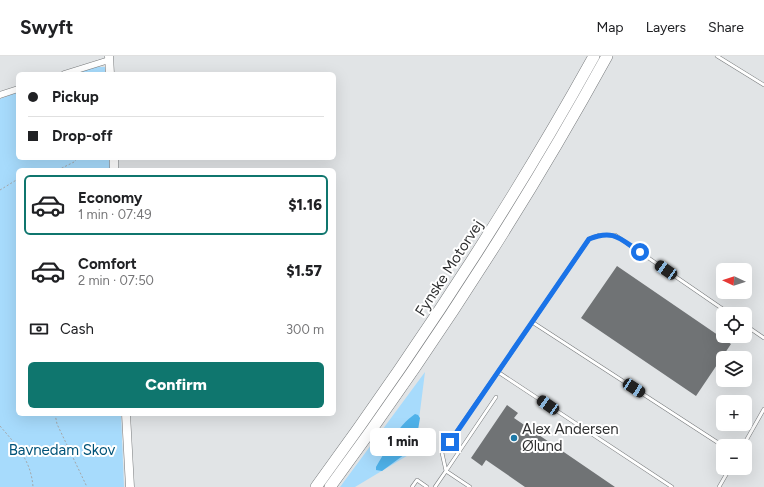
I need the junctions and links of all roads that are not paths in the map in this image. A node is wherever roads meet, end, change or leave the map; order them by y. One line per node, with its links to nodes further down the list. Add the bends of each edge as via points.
1 (594, 56): 23 (highway, Fynske Motorvej, via 513,195 463,274 388,387)
2 (607, 56): 24 (highway, Fynske Motorvej, via 481,267 397,394)
3 (717, 56): 7 (lane)
4 (109, 58): 5 (street); 6 (street)
5 (70, 72)
6 (110, 72)
7 (764, 85)
8 (16, 90): 9 (street)
9 (0, 95)
10 (720, 307): 11 (lane, via 614,235 600,235 589,239)
11 (532, 322): 14 (lane); 19 (lane)
12 (752, 330): 13 (lane)
13 (764, 338)
14 (498, 372): 20 (lane, via 442,453); 29 (lane)
15 (496, 397): 20 (lane)
16 (764, 409): 18 (lane)
17 (126, 416): 22 (street)
18 (747, 439)
19 (716, 441)
20 (446, 471): 27 (lane); 28 (lane)
21 (726, 475): 30 (lane)
22 (130, 487)
23 (316, 487)
24 (330, 487)
25 (412, 487): 26 (lane, via 417,480)
26 (427, 487)
27 (435, 487)
28 (470, 487)
29 (672, 487)
30 (719, 487)

